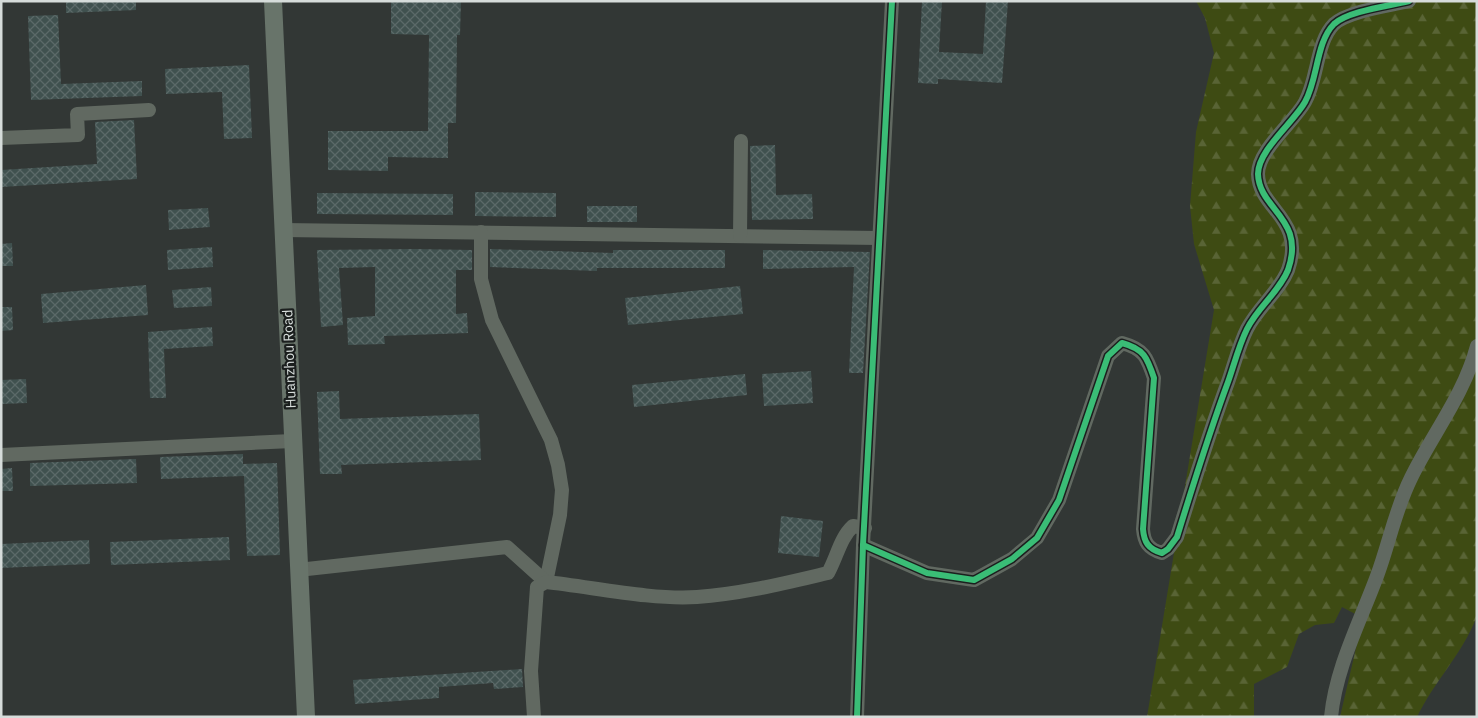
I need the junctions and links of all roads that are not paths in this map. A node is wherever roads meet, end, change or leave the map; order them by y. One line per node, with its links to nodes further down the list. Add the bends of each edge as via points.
1 (273, 1): 7 (main road, Huanzhou Road)
2 (892, 1): 10 (street)
3 (1409, 1): 15 (street, via 1346,16 1333,25 1324,40 1316,78 1305,102 1265,153 1258,171 1260,184 1290,231 1288,270 1247,329 1177,537 1168,549 1162,553 1152,550 1144,540 1143,529 1154,378 1147,358 1136,347 1122,344 1108,356 1060,500 1037,538 1012,559 974,580 927,574)
4 (150, 110): 5 (street, via 77,114 78,135)
5 (1, 138)
6 (742, 141): 9 (street)
7 (283, 230): 8 (street); 12 (main road, Huanzhou Road)
8 (481, 232): 9 (street); 17 (street, via 481,279 492,320 551,440 558,465 562,490 560,515)
9 (740, 236): 10 (street)
10 (878, 238): 14 (street)
11 (1477, 346): 21 (street, via 1470,373 1410,478 1346,656 1333,696)
12 (292, 441): 13 (street); 16 (main road, Huanzhou Road)
13 (1, 455)
14 (865, 528): 15 (street); 17 (street, via 853,526 845,534 828,573 752,590 696,597)
15 (863, 545): 20 (street)
16 (298, 570): 17 (street, via 507,547); 18 (main road, Huanzhou Road)
17 (546, 582): 19 (street, via 537,586 531,671)
18 (306, 717)
19 (534, 717)
20 (857, 717)
21 (1331, 717)

